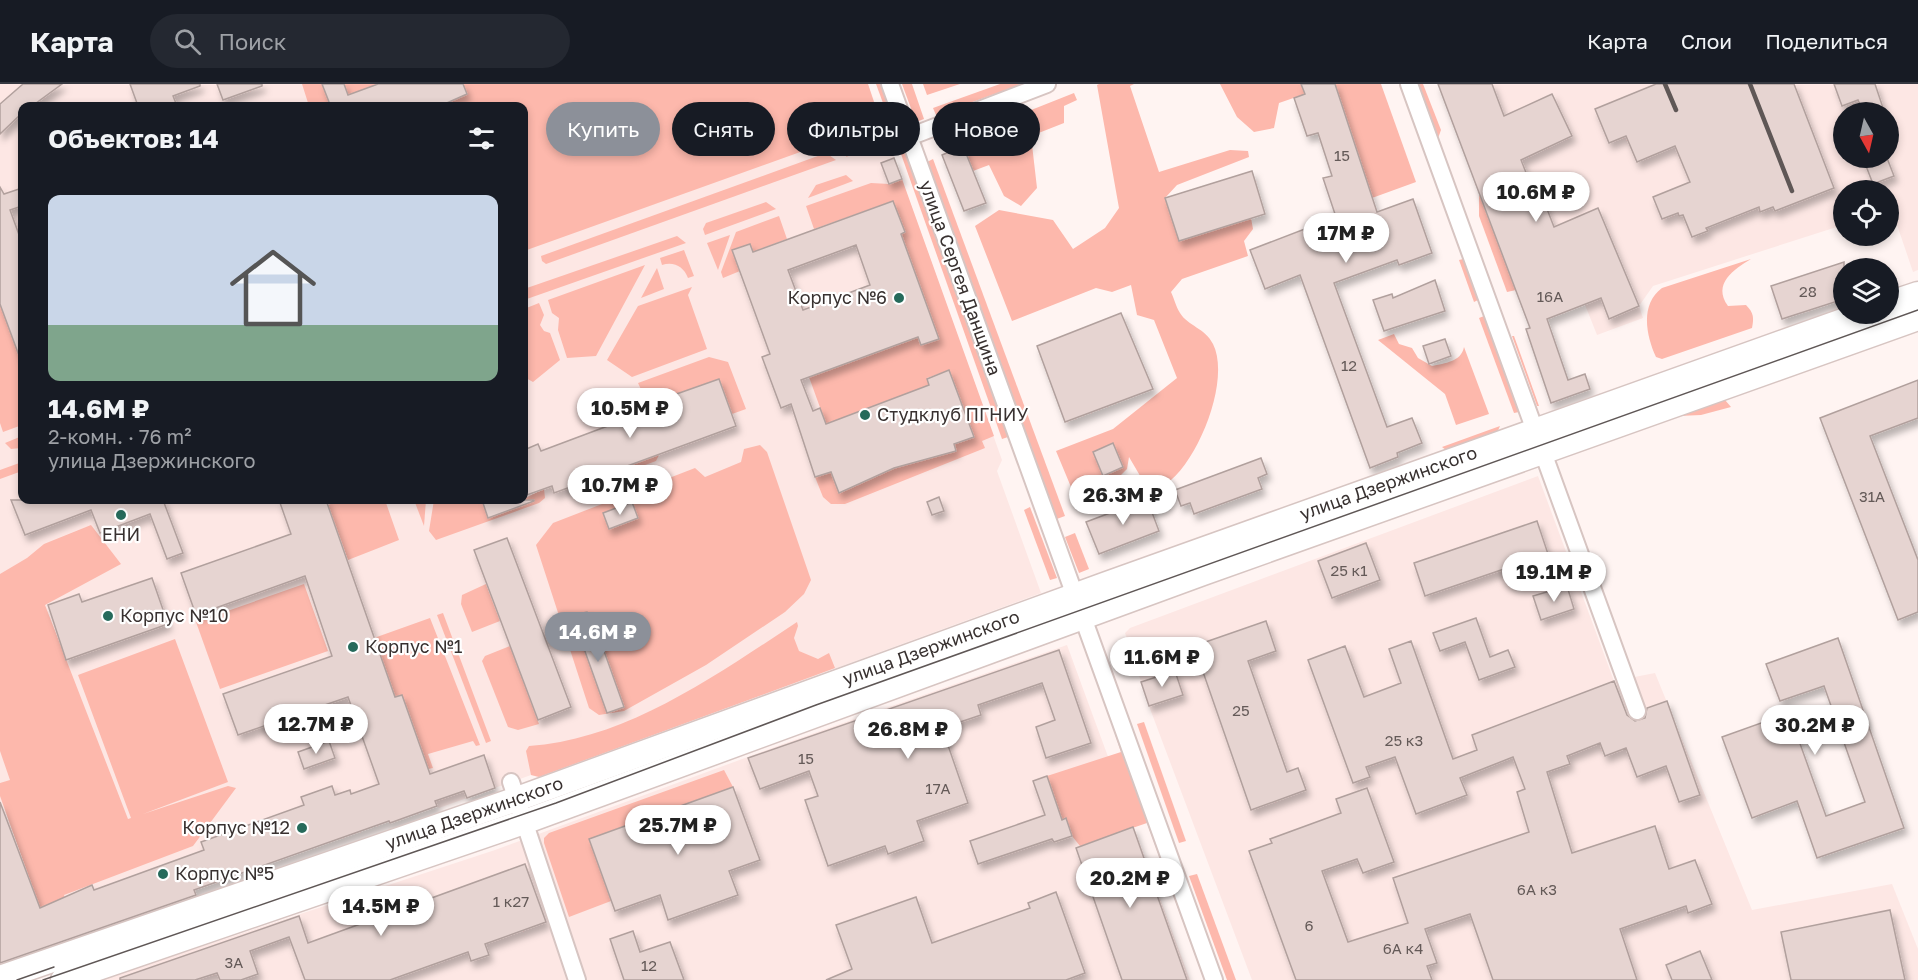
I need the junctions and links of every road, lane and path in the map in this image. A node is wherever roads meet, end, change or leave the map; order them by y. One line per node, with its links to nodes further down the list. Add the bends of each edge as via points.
1 (890, 84): 4 (street, улица Сергея Данщина)
2 (1047, 84): 5 (street)
3 (1409, 84): 11 (street)
4 (896, 102)
5 (920, 133)
6 (916, 156): 13 (street, улица Сергея Данщина)
7 (1918, 294): 8 (main road)
8 (1899, 300)
9 (1918, 318): 12 (main road, улица Дзержинского)
10 (1834, 324): 11 (main road, улица Дзержинского)
11 (1536, 430): 12 (street); 13 (main road, улица Дзержинского)
12 (1545, 453): 13 (main road, улица Дзержинского); 14 (street)
13 (1080, 606): 15 (main road, улица Дзержинского); 16 (main road, улица Дзержинского); 20 (street, улица Сергея Данщина)
14 (1637, 711)
15 (514, 791): 16 (street); 17 (main road, улица Дзержинского)
16 (524, 822): 18 (main road, улица Дзержинского); 19 (street)
17 (0, 978)
18 (63, 980)
19 (577, 980)
20 (1215, 980)

